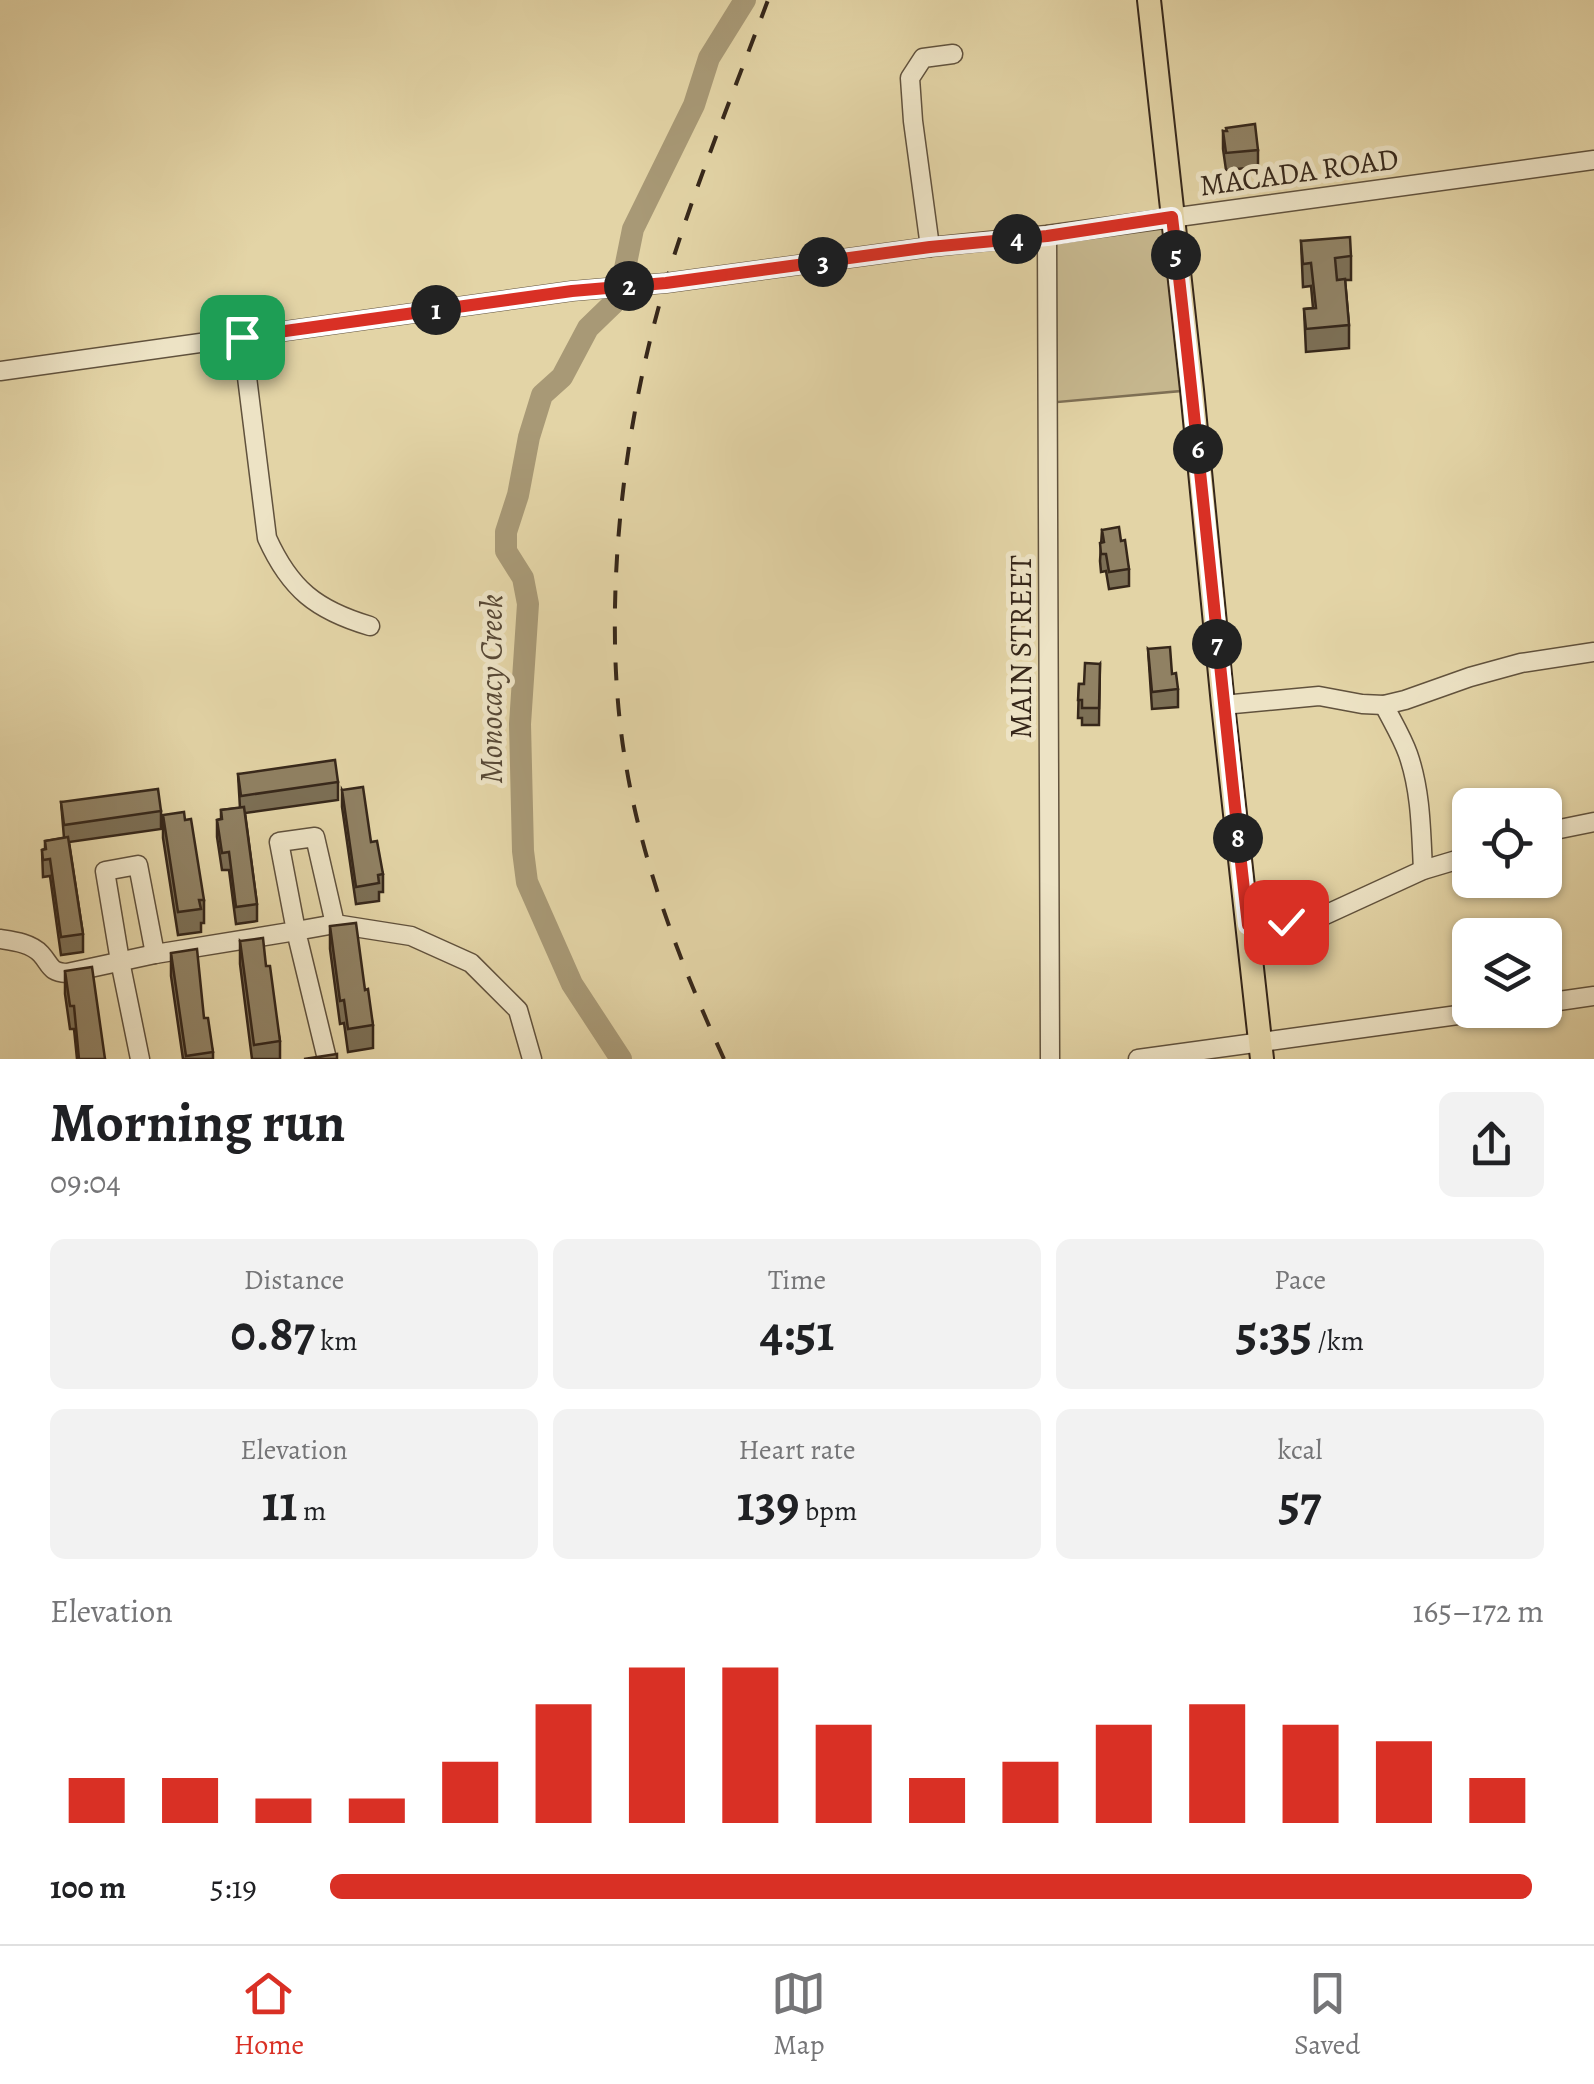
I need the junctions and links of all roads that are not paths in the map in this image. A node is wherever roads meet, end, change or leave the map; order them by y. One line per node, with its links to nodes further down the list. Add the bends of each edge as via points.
1 (1148, 0): 4 (main road)
2 (953, 54): 6 (street, via 922,58 910,78)
3 (1594, 160): 4 (street, MACADA ROAD)
4 (1172, 217): 5 (street, MACADA ROAD); 12 (main road)
5 (1047, 236): 6 (street, MACADA ROAD); 30 (street, MAIN STREET)
6 (930, 247): 7 (street, MACADA ROAD)
7 (242, 337): 8 (street, MACADA ROAD); 9 (street, via 267,538 301,590 327,611)
8 (0, 371)
9 (370, 626)
10 (1594, 652): 11 (street, via 1522,663)
11 (1384, 704): 12 (street, via 1319,696); 16 (street, via 1413,770)
12 (1223, 705): 18 (main road)
13 (1594, 822): 14 (street)
14 (1562, 829)
15 (1452, 861): 16 (street)
16 (1423, 870): 18 (street, via 1324,915)
17 (335, 924): 19 (street); 19 (street, via 315,836 280,842); 29 (street, via 410,936 471,963 518,1010)
18 (1248, 925): 26 (main road)
19 (296, 931): 21 (street); 28 (street)
20 (0, 938): 22 (street, via 28,944 56,972)
21 (156, 954): 22 (street); 22 (street, via 138,864 105,871)
22 (120, 961): 27 (street)
23 (1594, 996): 24 (street)
24 (1562, 1001)
25 (1452, 1017): 26 (street)
26 (1261, 1051): 31 (street)
27 (140, 1059)
28 (327, 1059)
29 (532, 1059)
30 (1050, 1059)
31 (1138, 1059)

